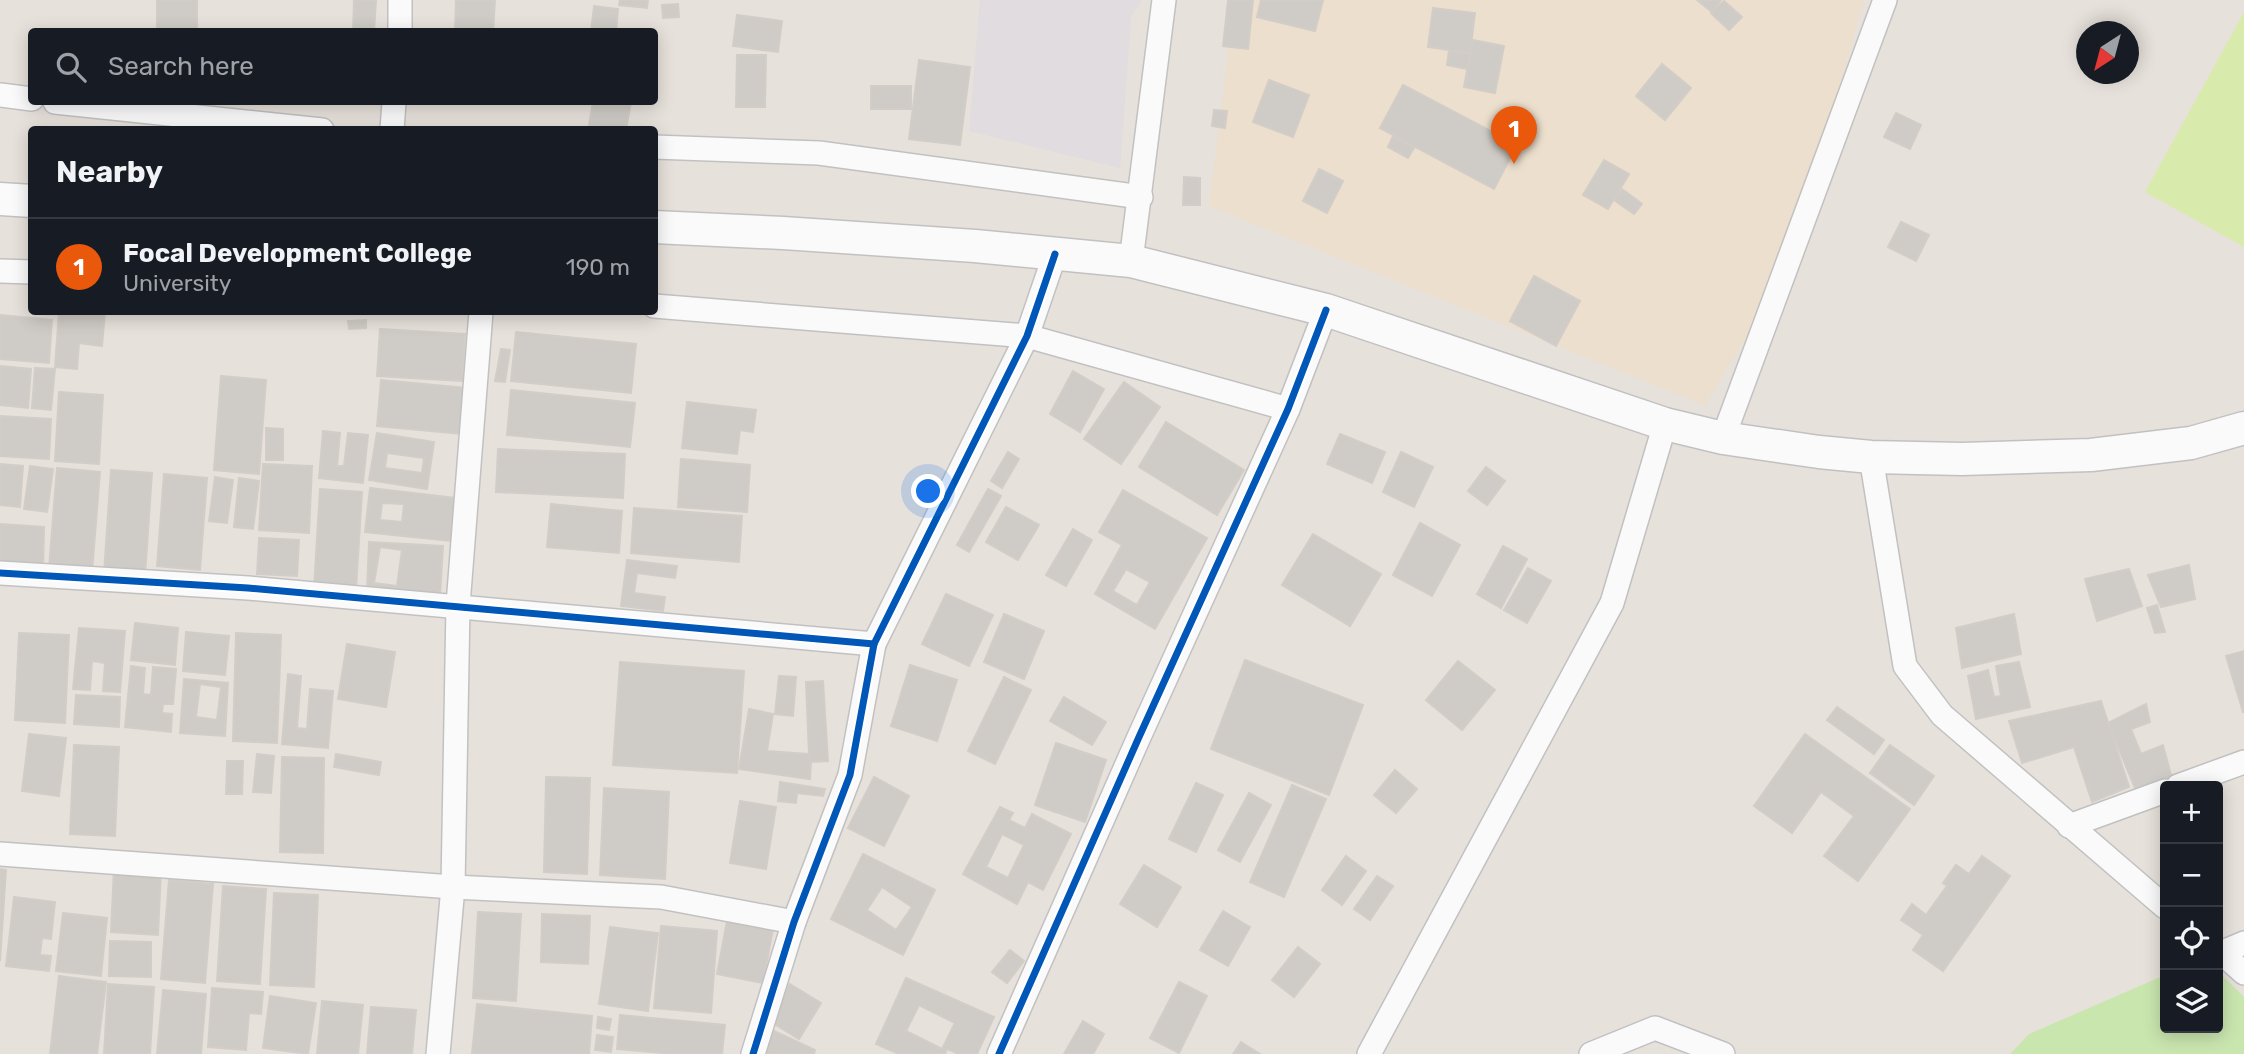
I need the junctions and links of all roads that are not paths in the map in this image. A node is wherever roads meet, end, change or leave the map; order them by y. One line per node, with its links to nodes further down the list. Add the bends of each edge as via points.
1 (400, 0): 4 (street)
2 (1164, 0): 12 (street)
3 (1885, 0): 27 (street)
4 (400, 28)
5 (0, 95): 6 (street)
6 (28, 98)
7 (84, 105): 9 (street)
8 (394, 105): 10 (street)
9 (284, 126)
10 (392, 126)
11 (658, 147): 12 (street, via 819,153)
12 (1141, 197): 17 (street)
13 (0, 199): 14 (main road)
14 (28, 201)
15 (658, 227): 16 (main road)
16 (1055, 254): 17 (main road); 23 (street)
17 (1131, 261): 21 (main road)
18 (0, 271): 19 (street)
19 (28, 272)
20 (658, 306): 23 (street)
21 (1326, 310): 24 (street); 25 (main road)
22 (481, 315): 30 (street)
23 (1027, 336): 24 (street); 31 (street)
24 (1289, 409): 46 (street)
25 (1665, 424): 27 (main road); 47 (street, via 1612,603)
26 (2244, 428): 28 (main road, via 2191,443 2091,455 1962,460)
27 (1723, 438): 28 (main road)
28 (1871, 457): 35 (street, via 1905,666 1942,715)
29 (0, 573): 30 (street)
30 (458, 605): 31 (street); 37 (street)
31 (874, 644): 39 (street, via 850,775)
32 (2244, 762): 33 (street)
33 (2192, 781)
34 (2160, 793): 35 (street)
35 (2069, 826): 38 (street)
36 (0, 854): 37 (street)
37 (453, 887): 39 (street, via 661,897); 44 (street)
38 (2160, 903)
39 (794, 922): 45 (street)
40 (2244, 943): 41 (street)
41 (2223, 951)
42 (2223, 955): 43 (street)
43 (2244, 973)
44 (438, 1054)
45 (753, 1054)
46 (999, 1054)
47 (1369, 1054)
48 (1591, 1054): 49 (street, via 1655,1028)
49 (1723, 1054)

